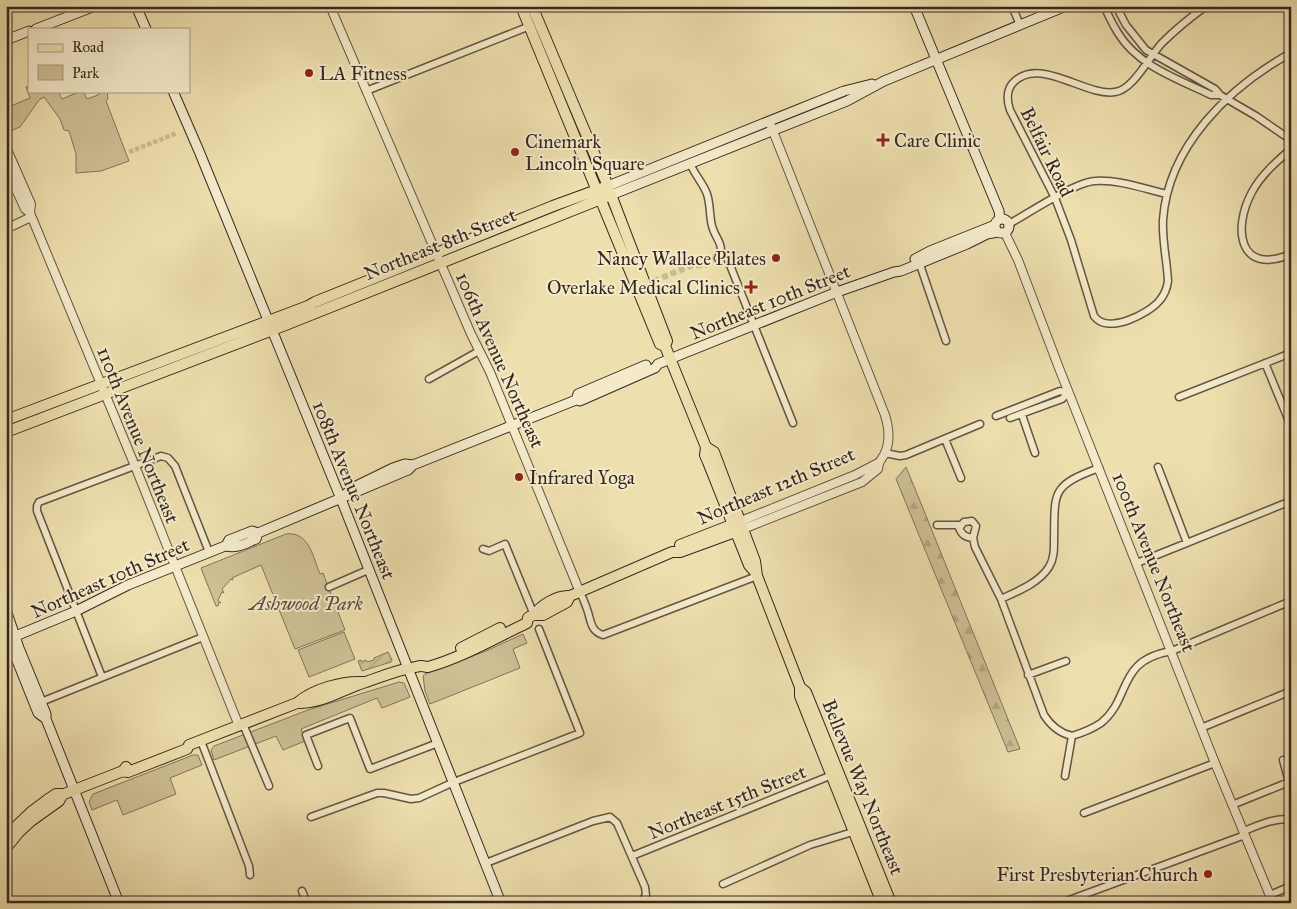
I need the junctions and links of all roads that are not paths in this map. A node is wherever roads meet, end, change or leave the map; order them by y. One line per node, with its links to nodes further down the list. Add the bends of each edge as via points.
1 (94, 6): 14 (main road)
2 (136, 6): 15 (main road)
3 (330, 6): 24 (street, 106th Avenue Northeast)
4 (521, 6): 13 (main road, Bellevue Way Northeast)
5 (532, 6): 28 (main road, Bellevue Way Northeast)
6 (914, 6): 20 (main road, 100th Avenue Northeast)
7 (1012, 6): 12 (street)
8 (1066, 6): 12 (main road, Northeast 8th Street)
9 (1106, 6): 21 (street, via 1118,34)
10 (1116, 6): 19 (street, via 1146,50)
11 (1206, 6): 19 (street)
12 (1020, 25): 20 (main road, Northeast 8th Street)
13 (530, 26): 22 (main road, Bellevue Way Northeast); 24 (street)
14 (39, 28)
15 (146, 28)
16 (28, 31): 17 (main road)
17 (6, 40)
18 (1291, 53): 29 (street, via 1260,72)
19 (1153, 54): 21 (street); 27 (street, via 1215,89)
20 (937, 59): 23 (main road, Northeast 8th Street); 41 (main road, 100th Avenue Northeast, via 999,211)
21 (1147, 62): 27 (street, via 1211,95); 39 (street, Belfair Road, via 1129,85 1119,92 1099,92 1061,77 1042,74 1023,77 1011,86 1007,98 1010,110)
22 (550, 73): 28 (main road, via 554,73); 37 (main road, Bellevue Way Northeast)
23 (884, 81): 26 (main road, Northeast 8th Street); 30 (main road, Northeast 8th Street)
24 (366, 91): 44 (street, 106th Avenue Northeast)
25 (173, 92): 47 (main road, 108th Avenue Northeast)
26 (833, 95): 30 (main road, via 831,102 799,115); 31 (main road, Northeast 8th Street)
27 (1220, 95): 29 (street)
28 (570, 98): 37 (main road, Bellevue Way Northeast)
29 (1228, 99): 32 (street); 38 (street, via 1194,136)
30 (796, 120): 31 (main road, Northeast 8th Street)
31 (770, 125): 35 (main road, Northeast 8th Street); 37 (main road, Northeast 8th Street); 46 (street)
32 (1291, 140)
33 (6, 147): 40 (street, 110th Avenue Northeast, via 31,204)
34 (1291, 150): 43 (street, via 1258,182 1246,203 1240,231 1246,249 1257,259 1272,260)
35 (690, 163): 37 (main road, Northeast 8th Street); 48 (street, via 707,196 712,227 720,243 719,256 726,256)
36 (6, 167): 40 (street, 110th Avenue Northeast, via 24,209)
37 (604, 192): 44 (main road, Northeast 8th Street, via 553,206); 50 (main road, Bellevue Way Northeast, via 660,344); 50 (main road, Bellevue Way Northeast, via 650,283 667,341)
38 (1167, 194): 39 (street, via 1094,181); 39 (street, Belfair Road, via 1163,221 1167,289 1161,299 1135,318 1108,324 1097,321 1092,311)
39 (1055, 198): 41 (street)
40 (31, 216): 42 (street); 58 (street, 110th Avenue Northeast)
41 (1001, 227): 45 (main road, Northeast 10th Street); 59 (street, 100th Avenue Northeast, via 1018,260)
42 (6, 229)
43 (1291, 254)
44 (438, 259): 47 (main road, Northeast 8th Street, via 308,306); 51 (street, 106th Avenue Northeast)
45 (919, 261): 46 (main road, Northeast 10th Street, via 901,271); 49 (street)
46 (837, 292): 48 (main road, Northeast 10th Street); 73 (street, via 889,426)
47 (270, 325): 58 (main road, Northeast 8th Street); 80 (main road, 108th Avenue Northeast)
48 (754, 325): 53 (main road, Northeast 10th Street); 66 (street)
49 (946, 341)
50 (665, 346): 53 (main road, Bellevue Way Northeast)
51 (479, 351): 57 (street); 68 (street, 106th Avenue Northeast)
52 (1291, 353): 54 (street)
53 (670, 359): 55 (main road, Northeast 10th Street); 85 (main road, Bellevue Way Northeast, via 706,447 705,455)
54 (1265, 363): 60 (street); 69 (street)
55 (658, 364): 56 (street, Northeast 10th Street); 61 (main road, Northeast 10th Street, via 580,401)
56 (646, 365): 61 (main road, Northeast 10th Street, via 578,394)
57 (429, 379)
58 (103, 389): 65 (main road, Northeast 8th Street); 70 (main road, Northeast 8th Street); 75 (street, 110th Avenue Northeast)
59 (1068, 393): 62 (street, via 1062,399); 63 (street, via 1060,392); 77 (street, 100th Avenue Northeast)
60 (1179, 397)
61 (576, 400): 68 (main road, Northeast 10th Street)
62 (1022, 415): 64 (street); 72 (street)
63 (996, 416)
64 (1010, 418)
65 (6, 420)
66 (793, 424)
67 (980, 424): 71 (street)
68 (512, 426): 80 (main road, Northeast 10th Street); 95 (street, 106th Avenue Northeast)
69 (1291, 426)
70 (6, 432)
71 (945, 439): 73 (street, via 906,455); 78 (street)
72 (1035, 452)
73 (885, 454): 74 (street)
74 (878, 463): 79 (street, Northeast 12th Street); 82 (street, Northeast 12th Street, via 878,469 862,482)
75 (134, 466): 89 (street, via 161,456 175,466); 91 (street, 110th Avenue Northeast); 99 (street, via 40,502 37,506)
76 (1158, 467): 87 (street)
77 (1098, 468): 90 (street, 100th Avenue Northeast); 96 (street, via 1068,481 1058,494 1054,551 1049,567 1035,581)
78 (961, 478)
79 (836, 482): 82 (street, via 833,488); 85 (street, Northeast 12th Street)
80 (340, 499): 89 (main road, Northeast 10th Street, via 258,533 256,539 233,548 226,546); 92 (main road, 108th Avenue Northeast)
81 (1291, 500): 87 (street)
82 (808, 503): 85 (street, Northeast 12th Street)
83 (937, 525): 84 (street)
84 (960, 525): 86 (street, via 964,536); 86 (street, via 974,522)
85 (738, 526): 93 (main road, Bellevue Way Northeast, via 749,565); 95 (main road, Northeast 12th Street)
86 (973, 538): 96 (street)
87 (1187, 543): 90 (street)
88 (483, 549): 100 (street, via 488,551 505,544)
89 (209, 552): 91 (main road, Northeast 10th Street)
90 (1137, 563): 104 (street, 100th Avenue Northeast)
91 (174, 566): 99 (main road, Northeast 10th Street); 103 (street, 110th Avenue Northeast)
92 (368, 570): 94 (street); 106 (main road, 108th Avenue Northeast)
93 (756, 574): 95 (street, via 603,635 595,631 588,611); 109 (main road, Bellevue Way Northeast)
94 (329, 587)
95 (574, 593): 100 (main road, Northeast 12th Street, via 567,602 543,615)
96 (1001, 599): 107 (street)
97 (1291, 601): 104 (street)
98 (6, 610): 102 (main road)
99 (76, 611): 102 (main road, Northeast 10th Street); 108 (street)
100 (531, 616): 106 (main road, Northeast 12th Street, via 526,623 481,646 426,668)
101 (539, 629): 123 (street, via 580,733)
102 (9, 637): 111 (main road, via 19,648); 112 (main road, via 38,713)
103 (203, 637): 108 (street); 113 (street, 110th Avenue Northeast)
104 (1172, 651): 114 (street, 100th Avenue Northeast); 115 (street, via 1153,656 1136,667 1115,706 1102,722)
105 (1066, 661): 107 (street)
106 (408, 668): 113 (main road, Northeast 12th Street, via 316,692); 117 (main road, 108th Avenue Northeast)
107 (1028, 675): 115 (street, via 1044,715 1056,730)
108 (102, 677): 111 (street)
109 (800, 687): 121 (main road, Bellevue Way Northeast, via 800,696); 131 (main road, Bellevue Way Northeast, via 806,692)
110 (1291, 691): 114 (street)
111 (41, 702): 112 (main road)
112 (46, 719): 125 (main road)
113 (241, 725): 116 (main road, Northeast 12th Street); 124 (street)
114 (1201, 728): 119 (street, 100th Avenue Northeast)
115 (1072, 736): 122 (street)
116 (201, 740): 125 (main road, Northeast 12th Street, via 187,749); 137 (street)
117 (438, 743): 120 (street, via 370,769 350,718 306,736); 123 (main road, 108th Avenue Northeast)
118 (1283, 760): 127 (street, via 1289,782)
119 (1215, 763): 127 (street, 100th Avenue Northeast); 128 (street)
120 (318, 766)
121 (832, 775): 131 (main road, Bellevue Way Northeast); 135 (street, Northeast 15th Street)
122 (1065, 776)
123 (454, 782): 129 (street, via 411,799 377,793); 136 (main road, 108th Avenue Northeast)
124 (269, 786)
125 (74, 790): 126 (main road, Northeast 12th Street); 144 (main road)
126 (63, 794): 133 (main road, Northeast 12th Street, via 47,800); 134 (main road, Northeast 12th Street, via 59,801 19,832)
127 (1232, 805): 132 (street, 100th Avenue Northeast)
128 (1084, 813)
129 (311, 817)
130 (1291, 819): 132 (street, via 1270,821)
131 (858, 830): 138 (street, via 810,845); 143 (main road, Bellevue Way Northeast)
132 (1244, 833): 141 (street, 100th Avenue Northeast); 147 (street)
133 (6, 836)
134 (6, 848)
135 (632, 856): 136 (street, via 616,820 610,817); 142 (street, via 645,887)
136 (486, 863): 146 (main road, 108th Avenue Northeast)
137 (250, 875)
138 (723, 884)
139 (1291, 886): 141 (street)
140 (302, 891): 145 (street)
141 (1270, 895): 148 (street, 100th Avenue Northeast)
142 (643, 900)
143 (885, 901)
144 (119, 903)
145 (307, 903)
146 (501, 903)
147 (1061, 903)
148 (1273, 903)

